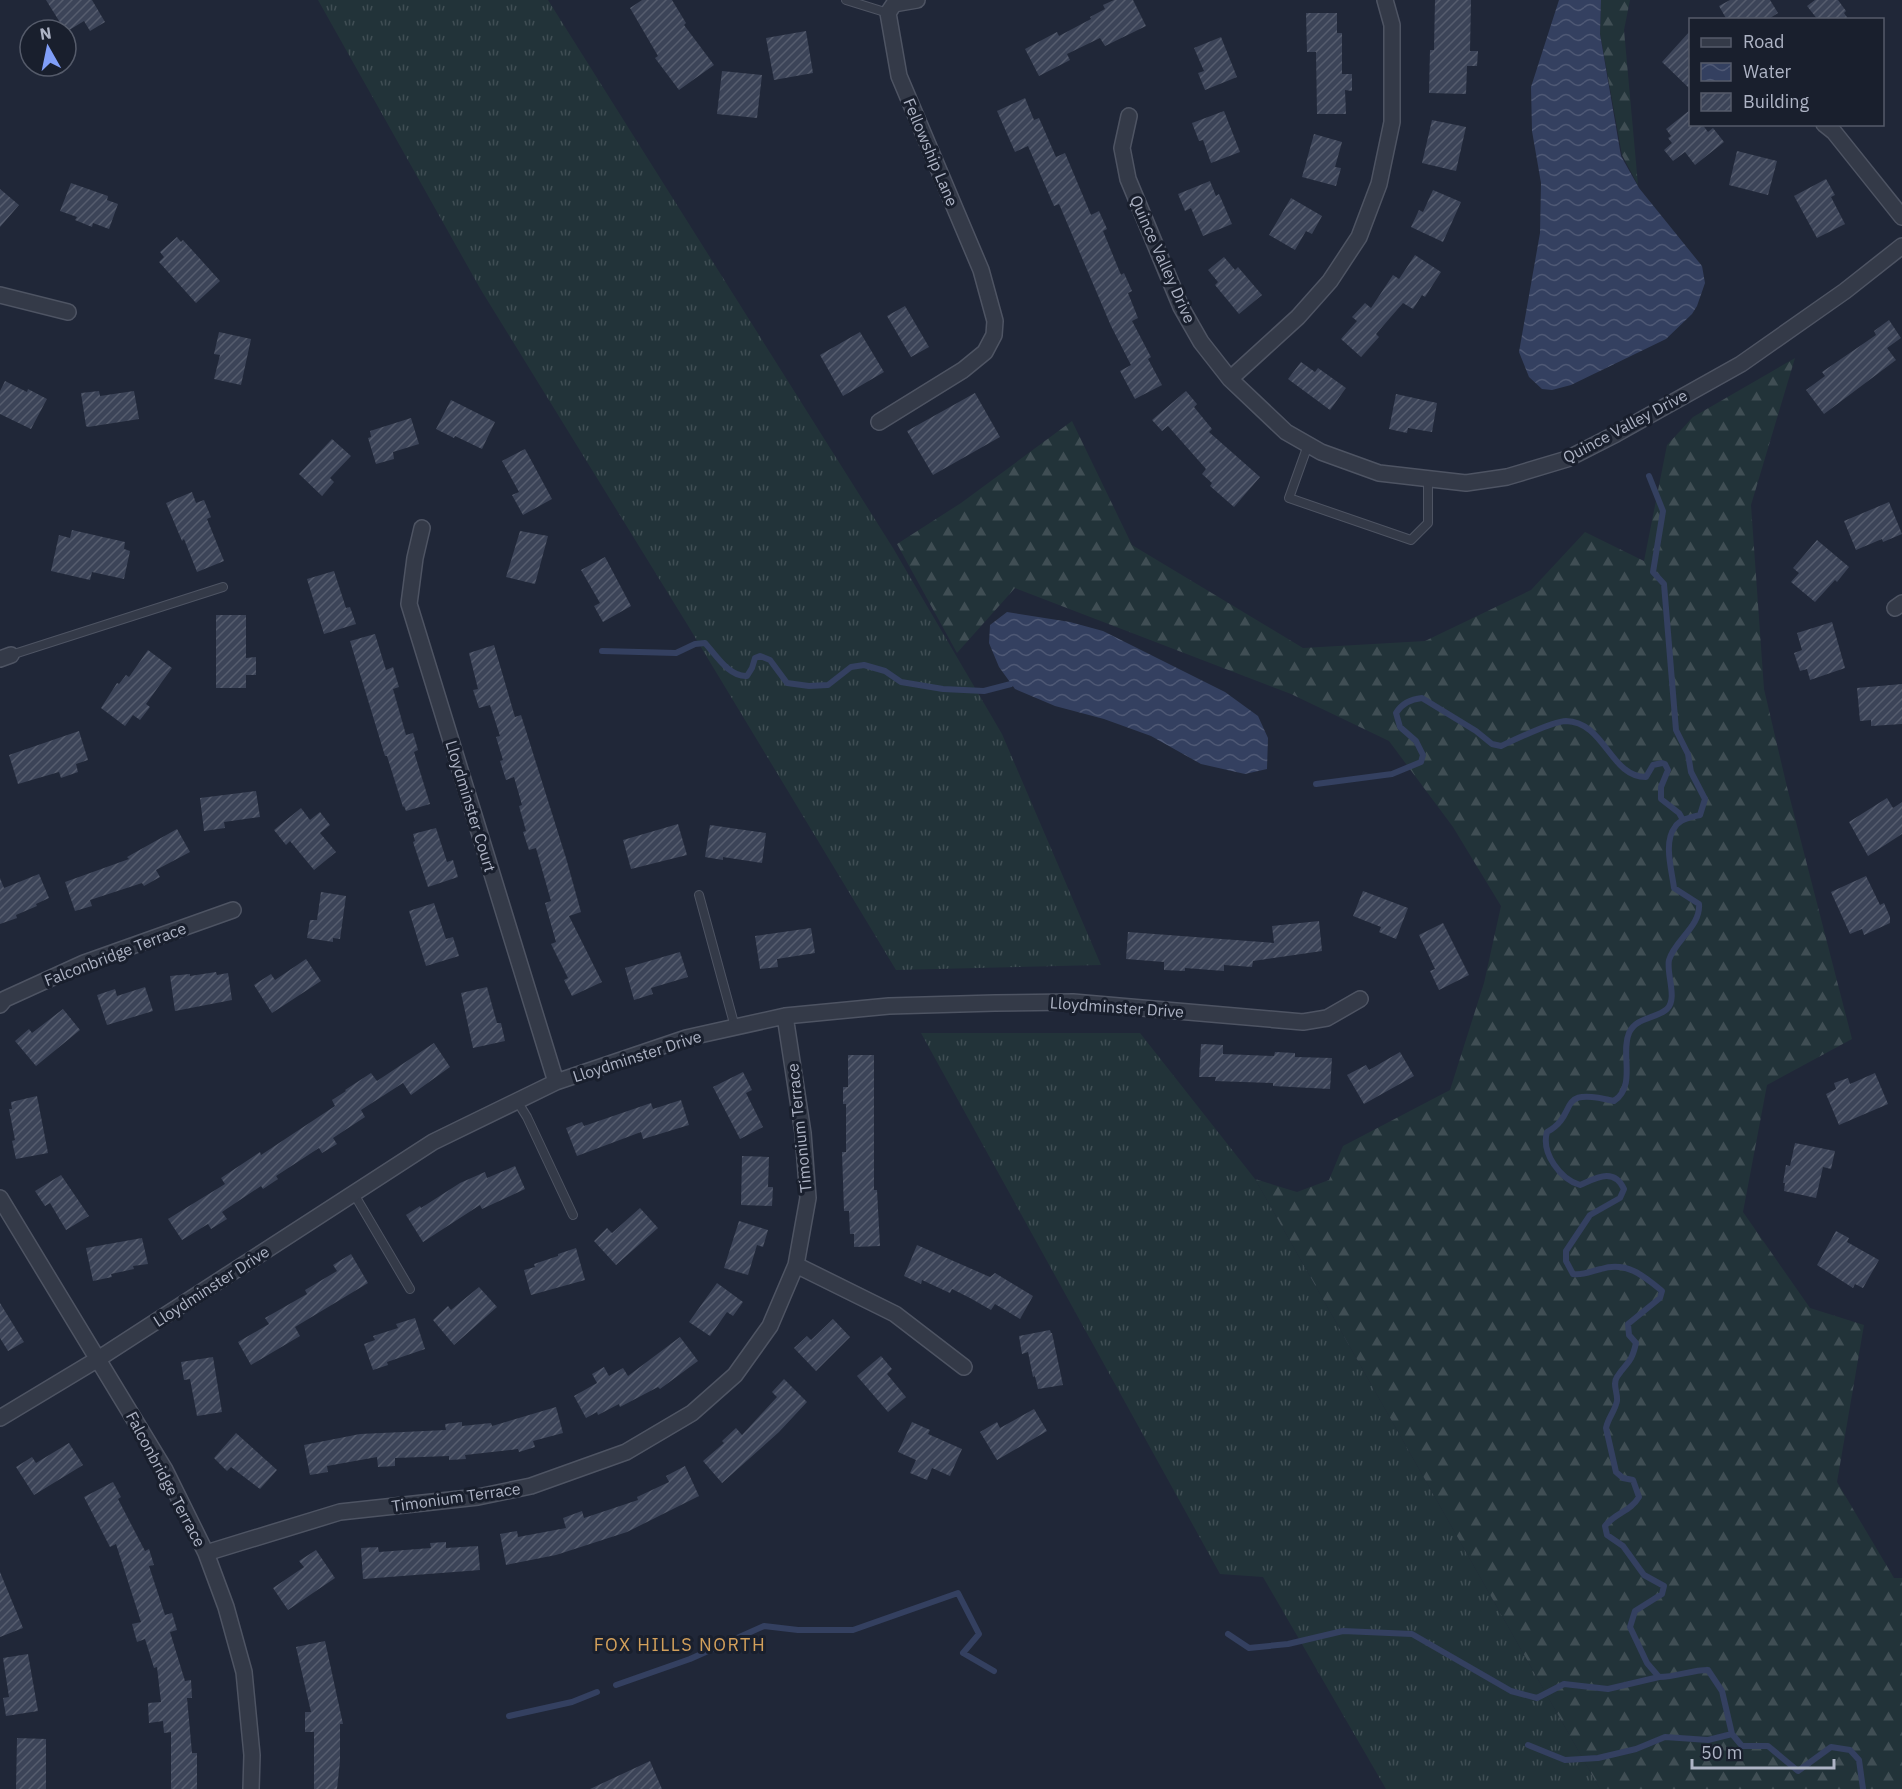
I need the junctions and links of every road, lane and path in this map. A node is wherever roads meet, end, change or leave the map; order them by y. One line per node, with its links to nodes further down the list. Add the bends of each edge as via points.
1 (846, 0): 4 (lane)
2 (917, 0): 4 (street, via 894,4)
3 (1385, 0): 11 (street, via 1392,25 1392,122 1379,184 1359,237 1324,289)
4 (888, 13): 12 (street, Fellowship Lane, via 899,76 981,270 995,321 994,335 985,352)
5 (1130, 116): 11 (street, Quince Valley Drive, via 1122,148 1128,180 1181,307 1201,342)
6 (1826, 126): 7 (street)
7 (1902, 217)
8 (1900, 253): 14 (street, Quince Valley Drive, via 1741,364 1567,459 1507,477 1466,483)
9 (0, 295): 10 (street)
10 (68, 312)
11 (1230, 379): 13 (street, Quince Valley Drive, via 1286,432)
12 (879, 422)
13 (1308, 445): 14 (street, Quince Valley Drive, via 1379,473); 14 (lane, via 1289,498 1411,540 1428,523)
14 (1428, 478)
15 (422, 528): 24 (street, Lloydminster Court, via 409,604)
16 (223, 587): 17 (lane)
17 (5, 657)
18 (699, 895): 23 (lane)
19 (233, 910): 21 (street, Falconbridge Terrace, via 84,963 5,999)
20 (1360, 999): 22 (street, Lloydminster Drive, via 1327,1018 1303,1022 1072,1002 889,1006)
21 (0, 1005)
22 (785, 1016): 23 (street, Lloydminster Drive); 29 (street, Timonium Terrace, via 803,1133 808,1198)
23 (735, 1027): 24 (street, Lloydminster Drive, via 686,1038)
24 (556, 1082): 25 (street, Lloydminster Drive)
25 (517, 1101): 26 (street, Lloydminster Drive, via 433,1142); 28 (lane)
26 (354, 1194): 30 (lane); 31 (street, Lloydminster Drive)
27 (0, 1198): 31 (street, Falconbridge Terrace)
28 (573, 1215)
29 (796, 1265): 32 (street, via 895,1314); 34 (street, Timonium Terrace, via 770,1326 735,1375 692,1413 626,1452 531,1486 478,1497 340,1512)
30 (410, 1289)
31 (98, 1359): 33 (street, Lloydminster Drive); 34 (street, Falconbridge Terrace, via 165,1470)
32 (964, 1367)
33 (0, 1418)
34 (206, 1553): 35 (street, Falconbridge Terrace, via 244,1671 252,1755)
35 (251, 1789)

